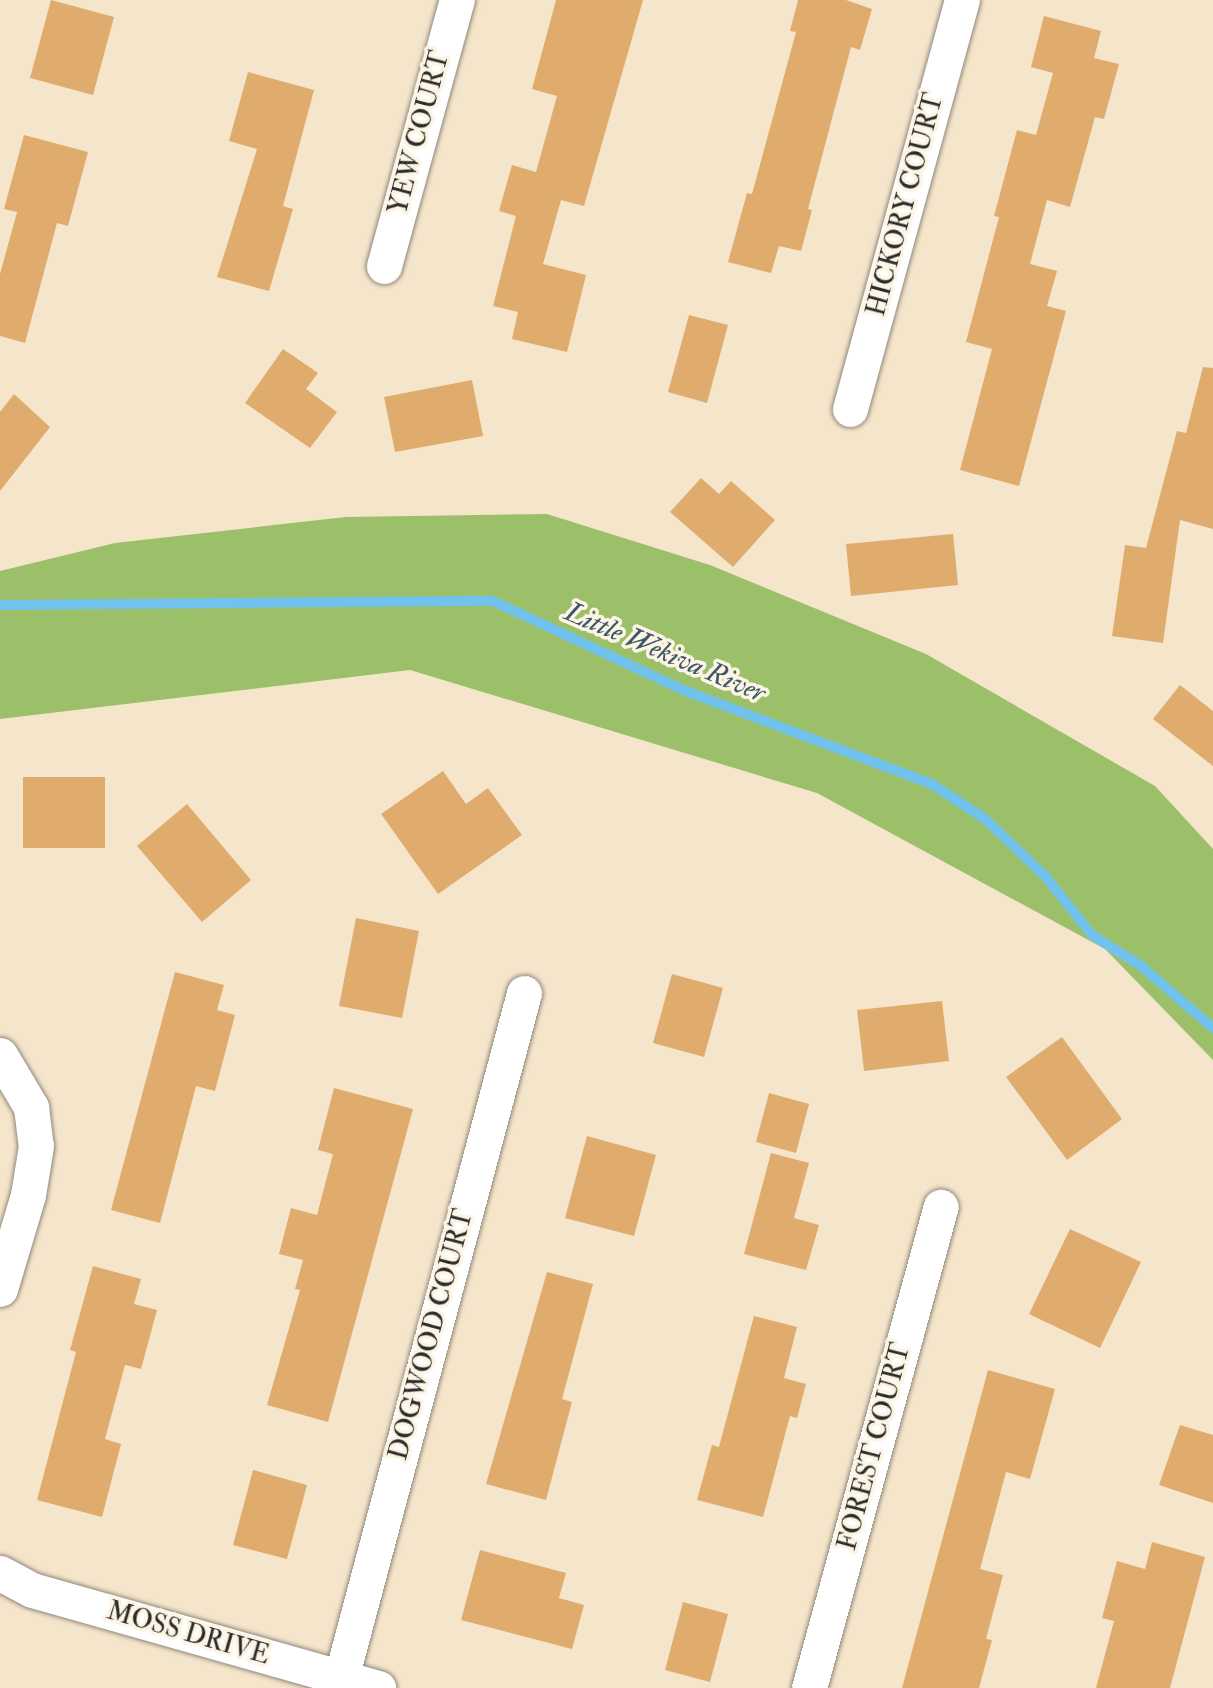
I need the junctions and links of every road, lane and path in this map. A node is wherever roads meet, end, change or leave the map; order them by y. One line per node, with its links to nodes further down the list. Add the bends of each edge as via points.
1 (457, 0): 3 (street, YEW COURT)
2 (962, 0): 4 (street, HICKORY COURT)
3 (384, 265)
4 (850, 409)
5 (524, 993): 10 (street, DOGWOOD COURT)
6 (0, 1055): 8 (street, via 31,1107 36,1146 28,1195)
7 (941, 1207): 12 (street, FOREST COURT)
8 (0, 1289)
9 (0, 1573): 10 (street, MOSS DRIVE, via 32,1590)
10 (341, 1678): 11 (street, MOSS DRIVE)
11 (378, 1688)
12 (808, 1688)

